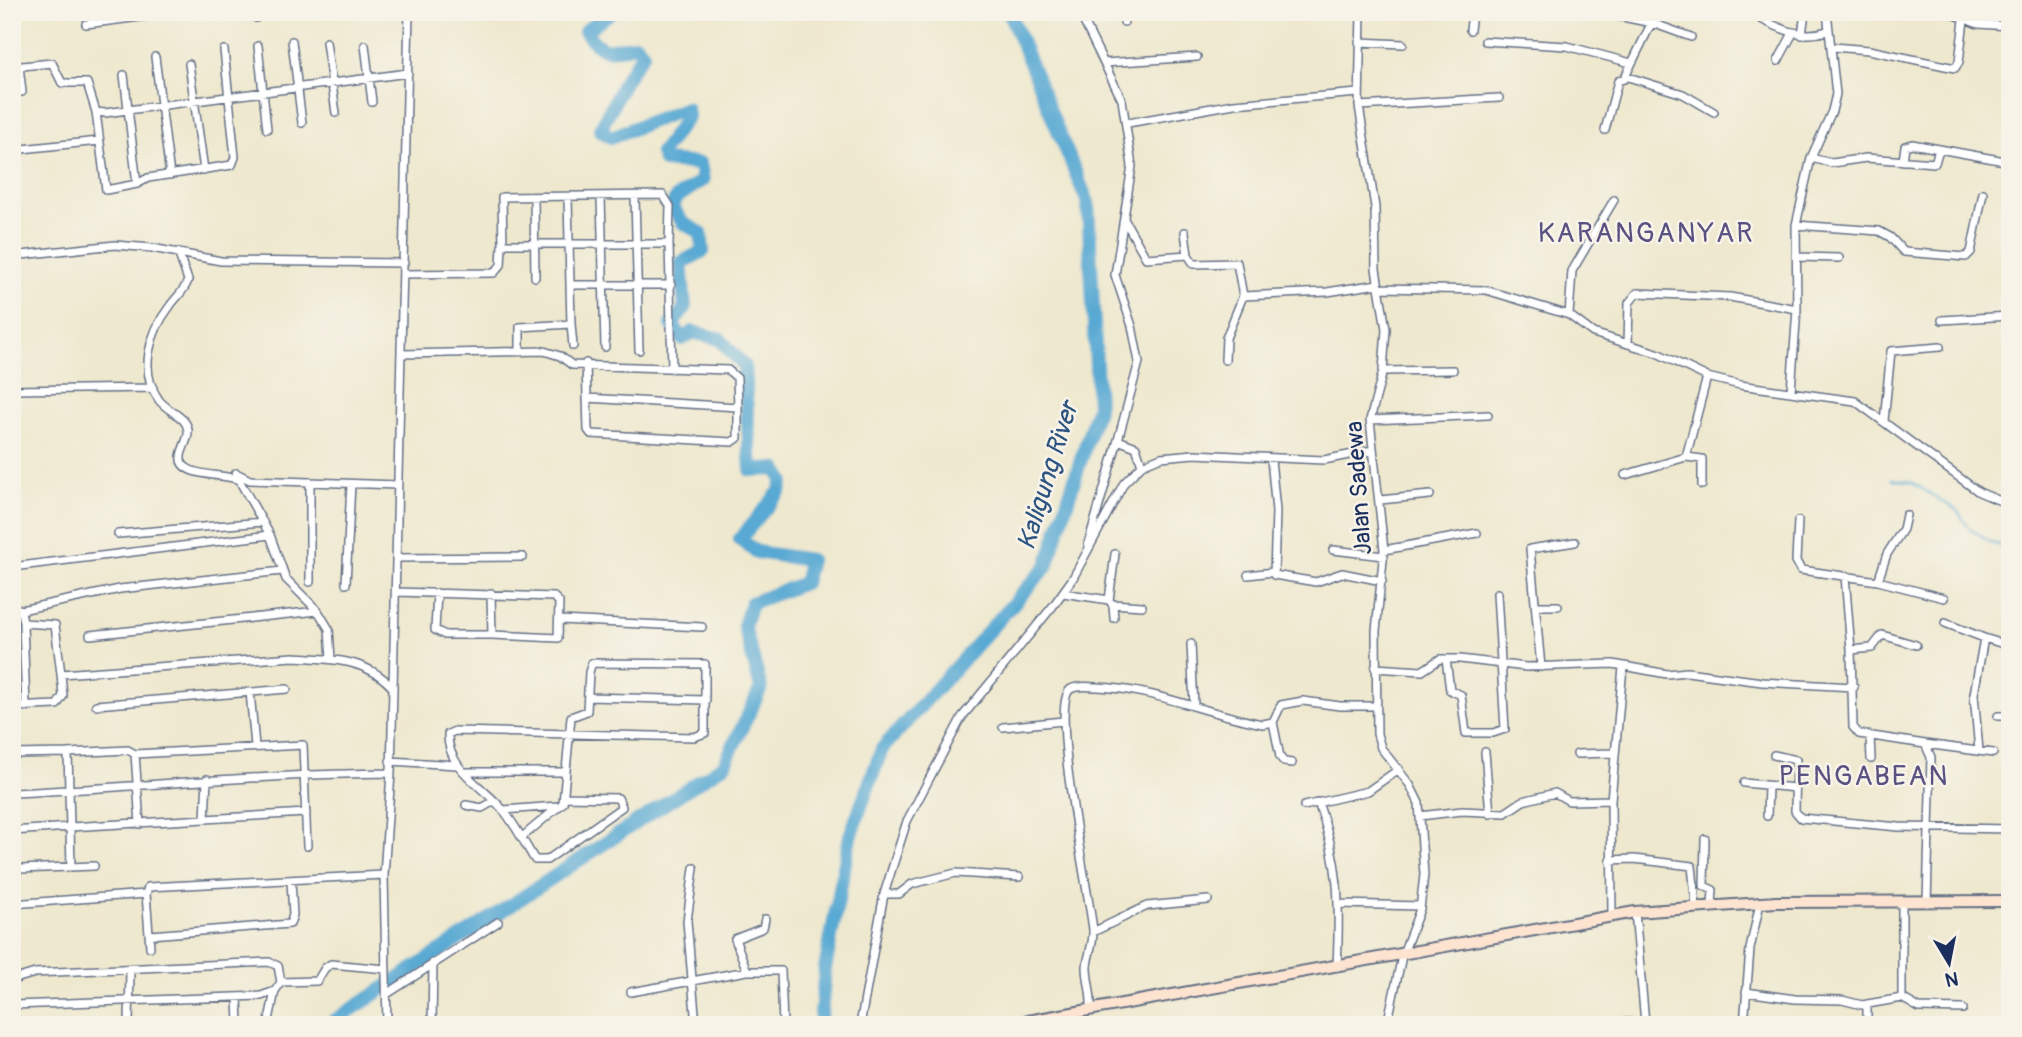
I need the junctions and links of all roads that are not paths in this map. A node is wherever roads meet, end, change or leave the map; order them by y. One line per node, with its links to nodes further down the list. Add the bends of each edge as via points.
1 (178, 12): 16 (street)
2 (409, 12): 39 (street)
3 (1079, 12): 37 (street)
4 (1124, 12): 14 (street)
5 (1361, 12): 26 (street, Jalan Sadewa)
6 (1472, 12): 18 (street)
7 (1657, 12): 15 (street)
8 (1747, 12): 19 (street)
9 (1805, 12): 21 (street)
10 (1827, 12): 20 (street)
11 (1948, 12): 13 (street)
12 (1608, 14): 15 (street)
13 (1964, 20): 17 (street); 30 (street, via 1955,68)
14 (1124, 22)
15 (1652, 23): 22 (street); 35 (street)
16 (86, 24)
17 (2010, 26)
18 (1470, 30)
19 (1793, 33): 21 (street); 34 (street)
20 (1820, 34): 21 (street); 30 (street)
21 (1802, 35)
22 (1691, 37)
23 (292, 41): 44 (street)
24 (1485, 41): 35 (street, via 1562,46)
25 (326, 42): 43 (street)
26 (1359, 42): 27 (street); 47 (street, Jalan Sadewa)
27 (1403, 44)
28 (365, 45): 42 (street)
29 (258, 46): 46 (street)
30 (1833, 47): 65 (street, via 1836,94)
31 (224, 50): 48 (street)
32 (155, 57): 52 (street)
33 (1197, 57): 37 (street)
34 (1779, 61)
35 (1631, 63): 41 (street)
36 (189, 64): 50 (street)
37 (1104, 64): 59 (street)
38 (15, 67): 45 (street); 55 (street, via 52,63 62,83 87,83)
39 (408, 73): 42 (street); 91 (street)
40 (124, 75): 54 (street)
41 (1625, 76): 56 (street, via 1683,94); 61 (street, via 1618,81)
42 (369, 78): 43 (street); 51 (street)
43 (332, 83): 44 (street); 57 (street)
44 (298, 88): 46 (street); 58 (street)
45 (22, 92)
46 (263, 93): 48 (street); 60 (street)
47 (1352, 93): 53 (street, Jalan Sadewa); 59 (street, via 1234,104)
48 (229, 97): 50 (street); 68 (street, via 234,163)
49 (1499, 98): 53 (street)
50 (195, 102): 52 (street); 68 (street)
51 (372, 103)
52 (160, 106): 54 (street); 69 (street)
53 (1359, 106): 98 (street, Jalan Sadewa, via 1375,206)
54 (128, 110): 55 (street); 70 (street)
55 (96, 112): 62 (street)
56 (1714, 112)
57 (336, 113)
58 (302, 123)
59 (1128, 123): 77 (street, via 1132,174)
60 (267, 129)
61 (1605, 130)
62 (99, 141): 64 (street); 70 (street, via 104,188)
63 (1939, 149): 66 (street, via 1936,163); 66 (street, via 1908,144); 67 (street)
64 (12, 150)
65 (1811, 158): 66 (street, via 1832,163 1866,158); 78 (street)
66 (1903, 161)
67 (2010, 162)
68 (204, 170): 69 (street)
69 (170, 175): 70 (street)
70 (137, 184)
71 (1983, 193): 78 (street, via 1971,252 1966,257 1904,252 1879,231)
72 (534, 197): 75 (street); 80 (street); 85 (street, via 501,199)
73 (601, 197): 74 (street); 75 (street); 82 (street)
74 (635, 197): 83 (street); 84 (street, via 663,195 668,199)
75 (568, 198): 81 (street)
76 (1614, 200): 101 (street, via 1572,271)
77 (1124, 218): 87 (street, via 1146,258); 126 (street, via 1115,275 1139,362)
78 (1796, 225): 89 (street)
79 (1185, 232): 87 (street)
80 (534, 244): 81 (street); 85 (street); 93 (street)
81 (568, 244): 82 (street); 94 (street)
82 (602, 244): 83 (street); 95 (street)
83 (636, 244): 84 (street); 96 (street)
84 (669, 244): 97 (street)
85 (503, 245): 92 (street, via 494,274)
86 (178, 252): 88 (street, via 114,245); 91 (street, via 221,261); 118 (street, via 188,280 151,339 148,355)
87 (1188, 255): 99 (street, via 1197,264 1237,263)
88 (12, 256)
89 (1797, 257): 90 (street); 100 (street)
90 (1839, 258)
91 (404, 263): 92 (street)
92 (404, 274): 111 (street)
93 (535, 277)
94 (569, 285): 95 (street); 104 (street)
95 (602, 285): 96 (street); 107 (street)
96 (638, 285): 97 (street); 109 (street)
97 (671, 285): 114 (street)
98 (1374, 286): 99 (street); 101 (street, via 1486,290); 116 (street, Jalan Sadewa, via 1386,319)
99 (1243, 296): 112 (street, via 1226,338)
100 (1797, 309): 105 (street, via 1730,297 1637,293 1629,303); 120 (street)
101 (1569, 315): 105 (street, via 1588,330)
102 (2010, 316): 103 (street)
103 (1942, 320)
104 (571, 324): 106 (street); 110 (street, via 520,327)
105 (1628, 344): 117 (street)
106 (573, 346)
107 (605, 347)
108 (1940, 347): 125 (street, via 1891,351)
109 (639, 350)
110 (520, 352): 111 (street); 113 (street, via 549,352 568,364)
111 (402, 354): 135 (street)
112 (1225, 360)
113 (586, 363): 114 (street); 121 (street)
114 (672, 369): 122 (street, via 733,372)
115 (1453, 370): 116 (street)
116 (1383, 372): 124 (street, Jalan Sadewa)
117 (1707, 377): 120 (street); 128 (street)
118 (153, 387): 119 (street); 142 (street, via 161,402 186,425 188,438 181,458 187,470 239,480)
119 (12, 390)
120 (1790, 391): 125 (street, via 1855,401)
121 (587, 398): 122 (street); 122 (street, via 588,430 595,436 735,442)
122 (738, 407)
123 (1488, 415): 124 (street)
124 (1370, 420): 127 (street, Jalan Sadewa)
125 (1884, 421): 139 (street, via 1979,492)
126 (1118, 440): 130 (street, via 1136,447); 148 (street)
127 (1369, 451): 129 (street, via 1324,460); 138 (street, Jalan Sadewa)
128 (1686, 457): 132 (street); 136 (street, via 1702,459)
129 (1271, 459): 130 (street, via 1194,454 1161,457); 155 (street, via 1276,511)
130 (1142, 465): 148 (street, via 1124,483)
131 (236, 473): 133 (street, via 250,480)
132 (1625, 475)
133 (310, 482): 134 (street); 159 (street)
134 (351, 484): 135 (street); 161 (street)
135 (398, 485): 152 (street)
136 (1702, 485)
137 (1430, 495): 138 (street)
138 (1380, 500): 150 (street, Jalan Sadewa)
139 (2010, 505)
140 (1906, 515): 160 (street)
141 (1798, 521): 157 (street, via 1798,567 1814,574)
142 (263, 522): 143 (street); 145 (street)
143 (118, 534)
144 (1477, 534): 150 (street)
145 (270, 535): 153 (street); 154 (street)
146 (1575, 542): 172 (street, via 1530,549)
147 (1333, 550): 150 (street)
148 (1087, 552): 165 (street)
149 (1115, 554): 168 (street)
150 (1381, 554): 158 (street, Jalan Sadewa)
151 (523, 557): 152 (street)
152 (397, 558): 162 (street)
153 (12, 568)
154 (282, 571): 173 (street, via 120,589); 174 (street, via 290,586)
155 (1273, 572): 156 (street); 158 (street, via 1283,578 1316,582 1342,573)
156 (1248, 575)
157 (1845, 576): 160 (street); 186 (street)
158 (1377, 580): 192 (street, Jalan Sadewa)
159 (310, 582)
160 (1878, 582): 167 (street)
161 (346, 584)
162 (396, 592): 163 (street); 195 (street)
163 (437, 593): 164 (street); 181 (street, via 438,633)
164 (491, 593): 176 (street, via 554,597 560,604); 181 (street)
165 (1063, 593): 168 (street); 269 (street, via 983,689 949,739 907,821)
166 (1497, 593): 189 (street)
167 (1944, 598)
168 (1111, 602): 170 (street); 175 (street)
169 (12, 606): 173 (street)
170 (1142, 606)
171 (1558, 606): 172 (street)
172 (1536, 607): 190 (street)
173 (21, 610): 177 (street)
174 (318, 611): 180 (street); 187 (street, via 329,629)
175 (1114, 618)
176 (560, 620): 179 (street); 181 (street, via 555,639)
177 (23, 623): 193 (street, via 55,624); 204 (street)
178 (1945, 623): 182 (street)
179 (702, 626)
180 (90, 635)
181 (492, 635)
182 (1984, 638): 185 (street); 214 (street, via 1975,694)
183 (1191, 644): 201 (street)
184 (1916, 645): 186 (street, via 1882,635 1872,648)
185 (2010, 646)
186 (1851, 650): 194 (street)
187 (331, 659): 193 (street, via 293,657); 195 (street, via 373,669)
188 (1446, 659): 189 (street); 189 (street, via 1449,688 1461,695 1465,733 1470,734 1505,729); 192 (street, via 1422,671)
189 (1502, 665): 190 (street)
190 (1541, 667): 191 (street)
191 (1623, 667): 194 (street); 217 (street)
192 (1375, 668): 202 (street, Jalan Sadewa)
193 (61, 674): 204 (street, via 63,696 57,705)
194 (1854, 687): 211 (street, via 1854,729)
195 (393, 688): 224 (street)
196 (287, 690): 197 (street)
197 (250, 692): 200 (street); 213 (street)
198 (588, 697): 199 (street); 199 (street, via 592,663 701,663 706,667); 210 (street, via 587,712 572,714)
199 (706, 700): 210 (street, via 705,733 699,736)
200 (96, 705)
201 (1194, 706): 207 (street, via 1141,690 1081,687 1065,694); 208 (street, via 1245,721)
202 (1371, 706): 208 (street, via 1293,701 1281,705); 230 (street, Jalan Sadewa, via 1379,742)
203 (12, 707): 204 (street)
204 (26, 707)
205 (1998, 716): 206 (street)
206 (2010, 716)
207 (1063, 722): 209 (street); 284 (street)
208 (1273, 722): 225 (street, via 1280,757)
209 (1003, 727)
210 (568, 734): 226 (street, via 451,732 448,737); 228 (street)
211 (1870, 736): 212 (street); 223 (street)
212 (1925, 744): 214 (street); 253 (street, via 1932,764)
213 (255, 746): 220 (street); 231 (street, via 303,745)
214 (1979, 751): 218 (street)
215 (1485, 752): 248 (street)
216 (68, 753): 219 (street); 220 (street, via 128,750); 237 (street)
217 (1613, 753): 221 (street); 240 (street)
218 (1993, 753)
219 (12, 754)
220 (135, 754): 234 (street)
221 (1577, 754)
222 (1774, 755): 236 (street, via 1796,760)
223 (1871, 759)
224 (390, 761): 226 (street); 229 (street)
225 (1292, 763)
226 (457, 765): 227 (street)
227 (464, 772): 228 (street); 241 (street)
228 (564, 772): 239 (street)
229 (391, 773): 231 (street); 265 (street)
230 (1393, 773): 242 (street, via 1368,791); 249 (street, Jalan Sadewa, via 1416,796)
231 (305, 775): 232 (street); 247 (street)
232 (207, 779): 234 (street); 251 (street)
233 (1744, 782): 235 (street)
234 (137, 786): 237 (street); 252 (street)
235 (1768, 786): 236 (street); 250 (street)
236 (1795, 788): 253 (street, via 1795,811 1801,818)
237 (69, 790): 238 (street); 254 (street)
238 (12, 793)
239 (564, 797): 244 (street); 257 (street, via 618,798 622,807 543,861 535,860)
240 (1611, 800): 248 (street, via 1569,801 1555,793 1523,801 1505,813); 260 (street)
241 (494, 801): 243 (street, via 482,808); 246 (street)
242 (1318, 802): 245 (street); 275 (street, via 1333,846)
243 (466, 805)
244 (561, 806): 246 (street); 257 (street)
245 (1304, 806)
246 (503, 810): 257 (street)
247 (306, 813): 251 (street); 259 (street)
248 (1490, 814): 249 (street, via 1462,811)
249 (1420, 816): 278 (street, Jalan Sadewa, via 1424,875)
250 (1767, 816)
251 (205, 819): 252 (street)
252 (140, 824): 254 (street)
253 (1928, 826): 255 (street); 273 (street)
254 (70, 827): 256 (street); 262 (street)
255 (2010, 829)
256 (12, 831)
257 (521, 838)
258 (1705, 839): 277 (street, via 1704,886 1713,890)
259 (307, 846)
260 (1610, 860): 279 (street, via 1692,866); 281 (street)
261 (94, 866): 262 (street)
262 (71, 867): 264 (street)
263 (694, 868): 293 (street, via 687,921)
264 (20, 870)
265 (384, 875): 267 (street); 292 (street)
266 (1019, 877): 269 (street, via 956,873 912,884 899,894)
267 (291, 880): 268 (street, via 151,886); 285 (street, via 290,924)
268 (146, 894): 274 (street); 285 (street)
269 (884, 894): 316 (street)
270 (1208, 900): 284 (street, via 1147,906)
271 (2010, 901): 273 (main road)
272 (1760, 903): 276 (main road); 277 (main road); 299 (street)
273 (1927, 903): 276 (main road)
274 (12, 904)
275 (1340, 904): 278 (street); 289 (street)
276 (1902, 904): 302 (street)
277 (1712, 905): 279 (main road)
278 (1420, 906): 287 (street, Jalan Sadewa)
279 (1696, 906): 280 (main road)
280 (1634, 912): 281 (main road); 308 (street)
281 (1612, 916): 287 (main road)
282 (765, 919): 291 (street, via 763,928 735,939)
283 (498, 922): 288 (street)
284 (1093, 932): 306 (street, via 1087,967)
285 (150, 935): 286 (street)
286 (150, 947)
287 (1404, 952): 289 (main road); 318 (street, Jalan Sadewa)
288 (433, 963): 297 (street); 313 (street)
289 (1337, 967): 306 (main road)
290 (130, 969): 294 (street, via 34,973); 295 (street, via 269,962 278,967); 303 (street)
291 (747, 971): 293 (street); 315 (street, via 781,971)
292 (386, 972): 295 (street, via 331,964 317,981); 297 (street)
293 (692, 979): 298 (street); 314 (street)
294 (12, 980)
295 (281, 982): 296 (street)
296 (275, 991): 301 (street); 311 (street)
297 (387, 992): 312 (street)
298 (631, 992)
299 (1746, 992): 304 (street); 321 (street)
300 (12, 994): 305 (street)
301 (238, 997): 303 (street); 310 (street)
302 (1902, 998): 304 (street); 307 (street, via 1919,1007)
303 (130, 1000): 305 (street); 309 (street)
304 (1867, 1004): 322 (street)
305 (13, 1005)
306 (1091, 1008): 317 (main road)
307 (1963, 1009)
308 (1645, 1023): 319 (street); 320 (street)
309 (129, 1025)
310 (239, 1025)
311 (268, 1025)
312 (387, 1025)
313 (432, 1025)
314 (696, 1025)
315 (783, 1025)
316 (860, 1025)
317 (1005, 1025)
318 (1387, 1025)
319 (1611, 1025)
320 (1657, 1025)
321 (1744, 1025)
322 (1867, 1025)

